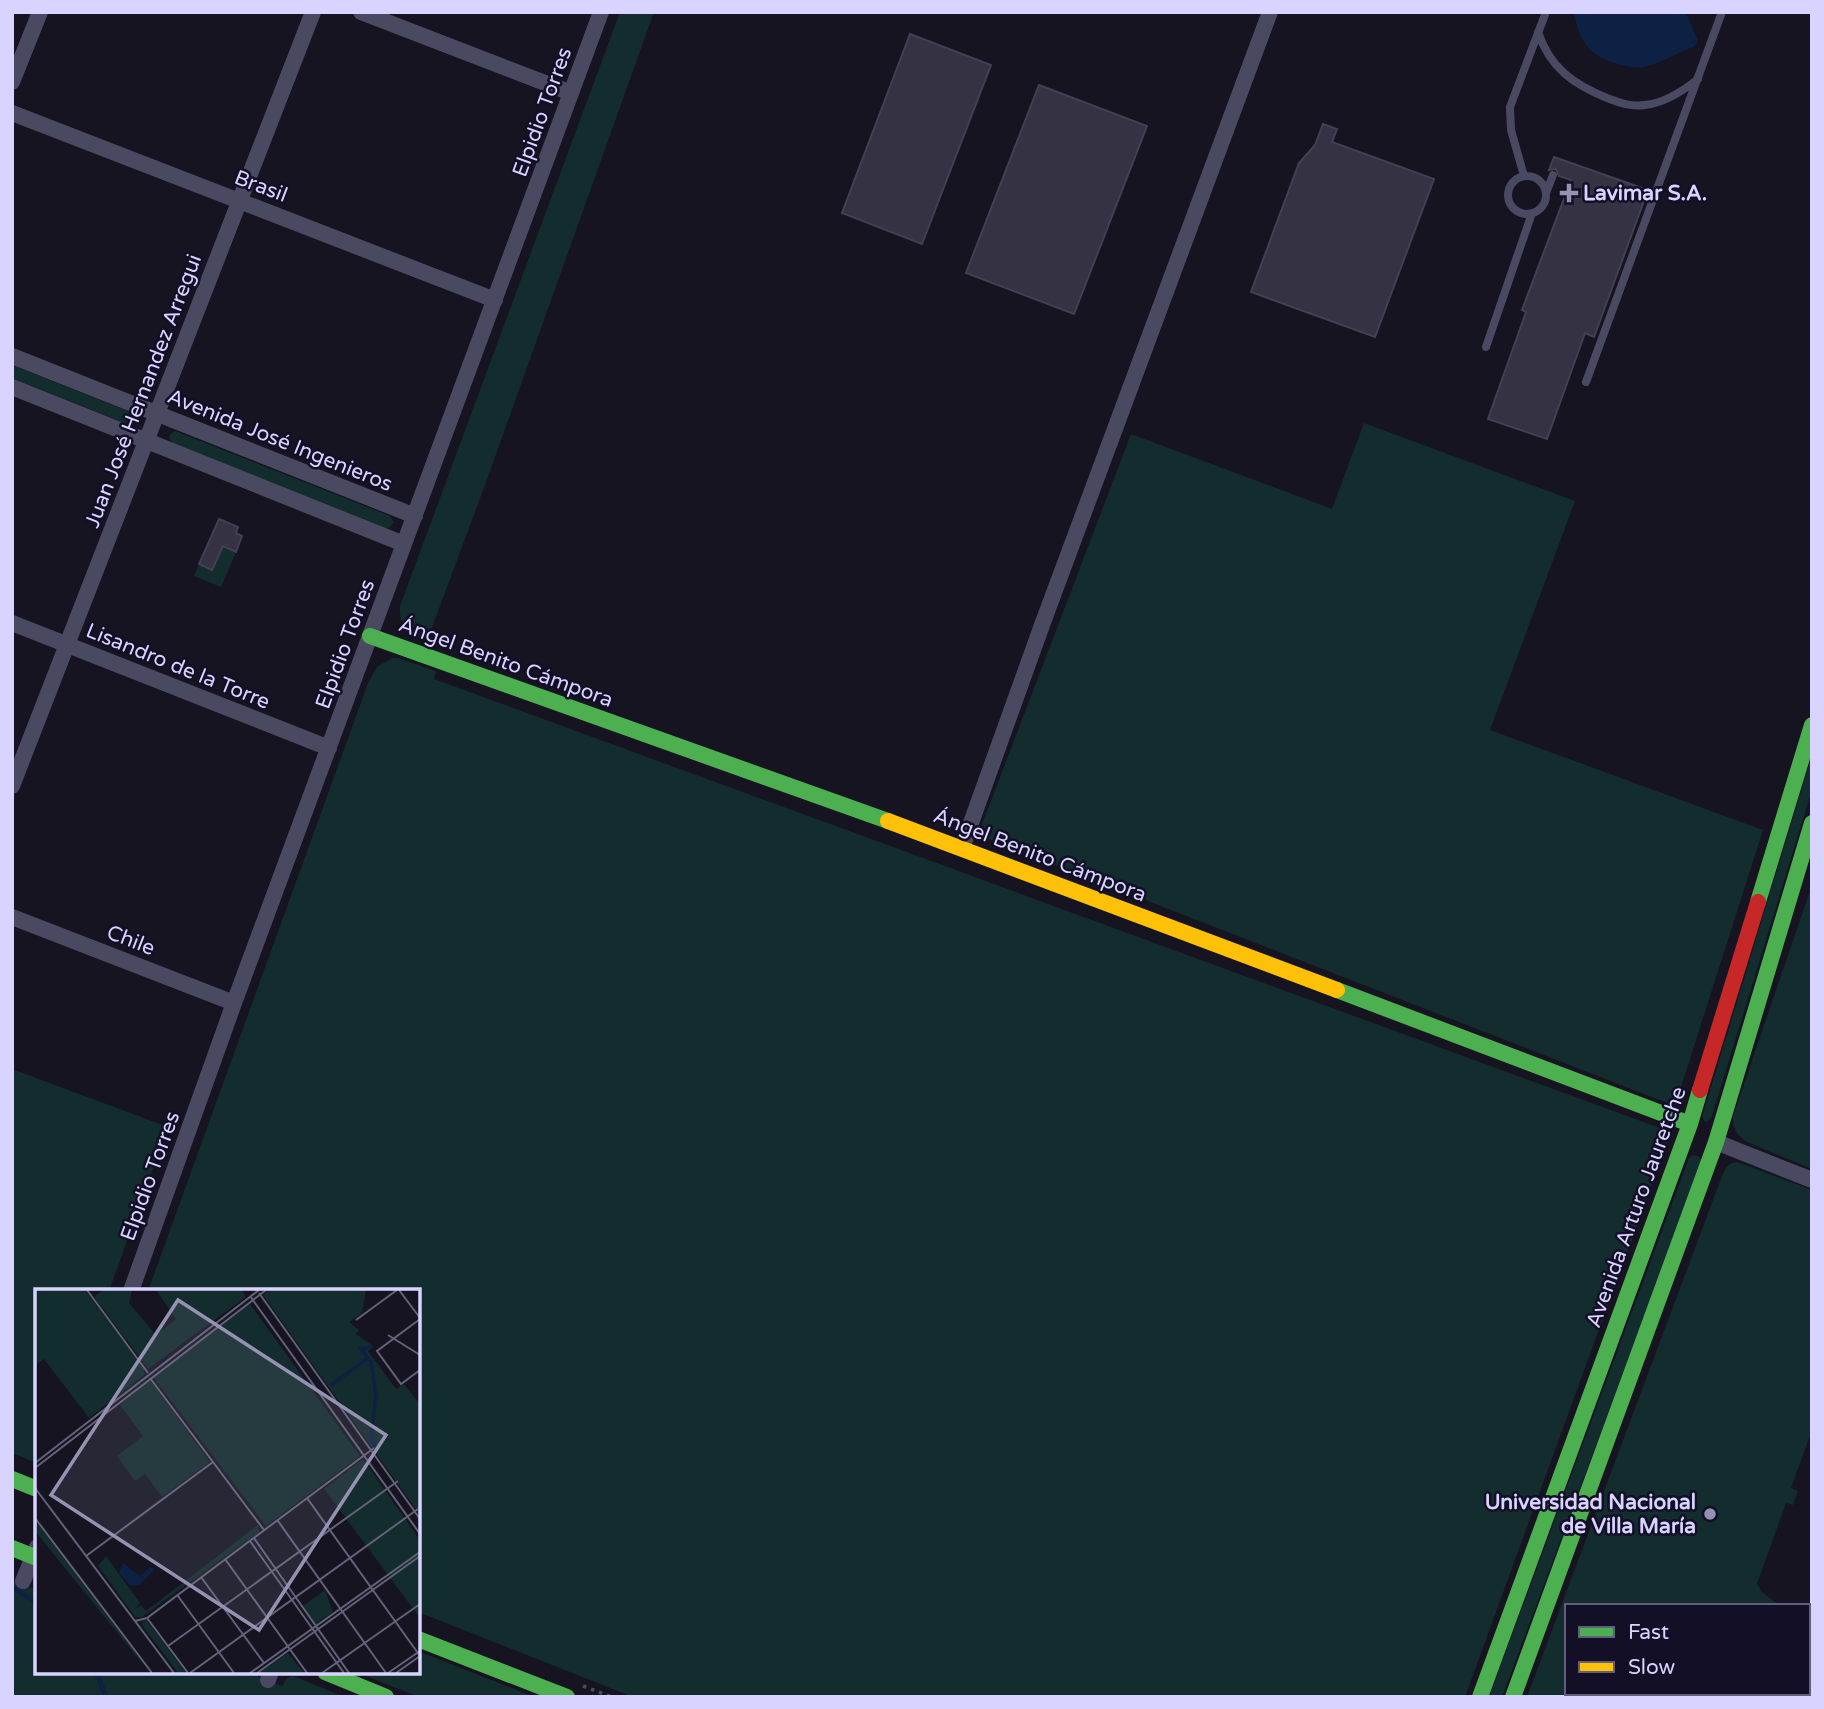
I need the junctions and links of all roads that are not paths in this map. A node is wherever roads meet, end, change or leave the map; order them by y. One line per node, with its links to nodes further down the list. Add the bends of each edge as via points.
1 (40, 12): 10 (street)
2 (313, 12): 16 (street, Juan José Hernandez Arregui)
3 (361, 12): 11 (street)
4 (601, 12): 11 (street, Elpidio Torres)
5 (1270, 12): 34 (street)
6 (1546, 12): 8 (lane)
7 (1722, 12): 9 (lane)
8 (1538, 32): 9 (lane, via 1564,74 1583,88 1624,105 1657,103); 14 (lane, via 1510,107 1511,130)
9 (1698, 79): 21 (lane)
10 (12, 82)
11 (572, 93): 18 (street, Elpidio Torres)
12 (12, 113): 16 (street, Brasil)
13 (1553, 175): 15 (lane)
14 (1524, 176): 15 (lane, via 1541,182); 17 (lane, via 1509,187 1507,198 1518,212)
15 (1546, 193): 17 (lane, via 1543,205)
16 (240, 200): 18 (street, Brasil); 23 (street, Juan José Hernandez Arregui)
17 (1532, 213): 19 (lane)
18 (495, 300): 25 (street, Elpidio Torres)
19 (1486, 347)
20 (12, 356): 23 (street, Avenida José Ingenieros)
21 (1586, 382)
22 (12, 387): 24 (street)
23 (157, 414): 24 (street, Juan José Hernandez Arregui); 25 (street, Avenida José Ingenieros)
24 (146, 441): 26 (street); 29 (street, Juan José Hernandez Arregui)
25 (415, 516): 26 (street, Elpidio Torres)
26 (404, 544): 28 (street, Elpidio Torres)
27 (12, 622): 29 (street, Lisandro de la Torre)
28 (370, 636): 31 (street, Elpidio Torres); 34 (main road, Ángel Benito Cámpora)
29 (67, 644): 31 (street, Lisandro de la Torre); 32 (street, Juan José Hernandez Arregui)
30 (1812, 725): 37 (main road, Avenida Arturo Jauretche)
31 (329, 748): 36 (street, Elpidio Torres)
32 (12, 786)
33 (1812, 823): 38 (main road)
34 (961, 848): 37 (main road, Ángel Benito Cámpora)
35 (12, 917): 36 (street, Chile)
36 (234, 1003): 40 (street, Elpidio Torres)
37 (1689, 1128): 38 (main road, Ángel Benito Cámpora); 51 (main road, Avenida Arturo Jauretche)
38 (1716, 1142): 39 (street); 52 (main road)
39 (1812, 1180)
40 (132, 1289)
41 (12, 1479): 42 (main road)
42 (35, 1488)
43 (12, 1548): 44 (main road)
44 (35, 1553)
45 (35, 1555): 46 (street)
46 (23, 1581)
47 (420, 1640): 50 (main road)
48 (330, 1674): 49 (main road)
49 (386, 1697)
50 (567, 1697)
51 (1480, 1697)
52 (1513, 1697)

